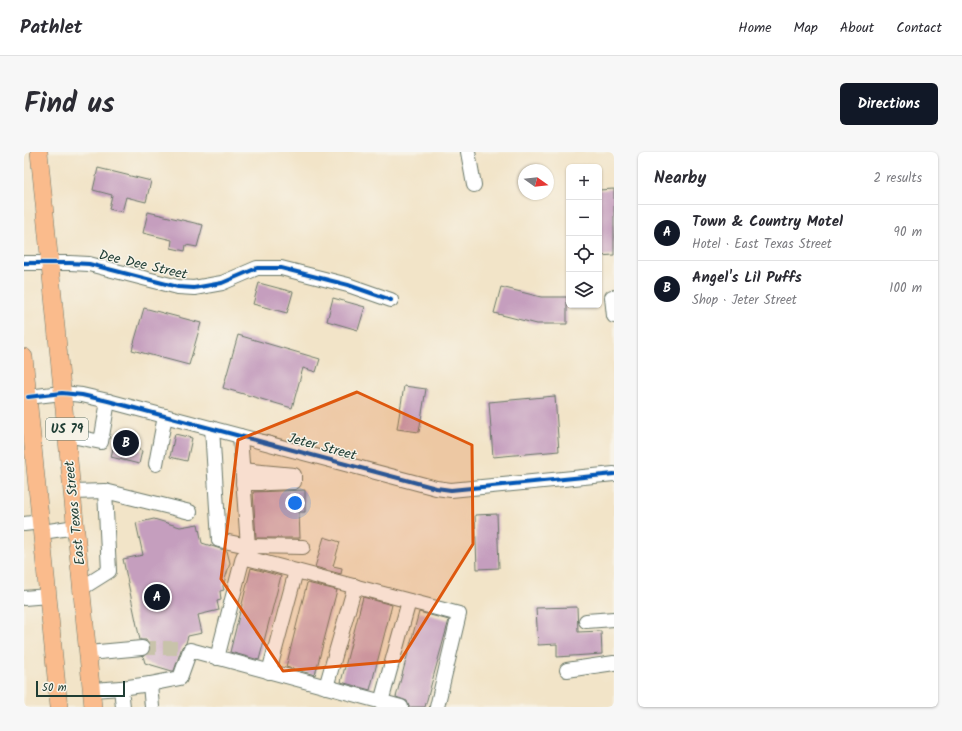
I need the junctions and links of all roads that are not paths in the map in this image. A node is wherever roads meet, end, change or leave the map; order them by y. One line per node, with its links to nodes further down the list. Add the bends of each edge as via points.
1 (39, 152): 5 (main road, East Texas Street / US 79)
2 (468, 152): 3 (street)
3 (474, 185)
4 (24, 263): 5 (street, Dee Dee Street)
5 (50, 263): 7 (street, Dee Dee Street, via 89,264 178,287 194,288 222,283 258,268 281,268 348,285); 11 (main road, East Texas Street / US 79)
6 (612, 297): 8 (street)
7 (391, 300)
8 (614, 316)
9 (24, 357): 10 (main road, US 79)
10 (26, 392): 11 (street, Jeter Street); 23 (main road, US 79)
11 (62, 393): 12 (street, Jeter Street); 15 (main road, East Texas Street / US 79)
12 (108, 401): 13 (street, Jeter Street); 15 (street, via 101,442)
13 (165, 416): 14 (street, Jeter Street); 17 (street)
14 (212, 428): 16 (street, Jeter Street); 25 (street, via 219,540)
15 (67, 435): 21 (main road, East Texas Street / US 79)
16 (240, 436): 18 (street, Jeter Street, via 451,490); 19 (street)
17 (156, 464)
18 (614, 474)
19 (243, 476): 19 (street, via 294,475 294,482 265,483); 25 (street)
20 (105, 491): 21 (street); 22 (street); 29 (street, via 109,571)
21 (73, 492): 24 (main road, East Texas Street / US 79)
22 (190, 512)
23 (35, 526): 24 (street); 30 (main road, US 79)
24 (76, 527): 29 (main road, East Texas Street / US 79)
25 (248, 546): 26 (street)
26 (303, 547)
27 (296, 571): 28 (street); 37 (street, via 243,557); 40 (street)
28 (354, 586): 32 (street); 42 (street)
29 (82, 588): 36 (main road, East Texas Street / US 79)
30 (48, 596): 31 (street); 46 (main road, US 79)
31 (24, 598)
32 (409, 601): 45 (street); 51 (street, via 459,614)
33 (614, 619): 34 (street)
34 (586, 621)
35 (142, 648): 36 (street)
36 (88, 653): 44 (main road, East Texas Street / US 79)
37 (217, 658): 40 (street); 41 (street, via 187,649 180,678)
38 (614, 663): 39 (street)
39 (567, 670)
40 (269, 672): 42 (street)
41 (150, 684): 43 (street); 49 (street)
42 (326, 687): 45 (street)
43 (121, 688): 44 (street); 48 (street)
44 (92, 690): 47 (main road, East Texas Street / US 79)
45 (381, 702): 50 (street)
46 (59, 707)
47 (93, 707)
48 (123, 707)
49 (152, 707)
50 (401, 707)
51 (437, 707)

